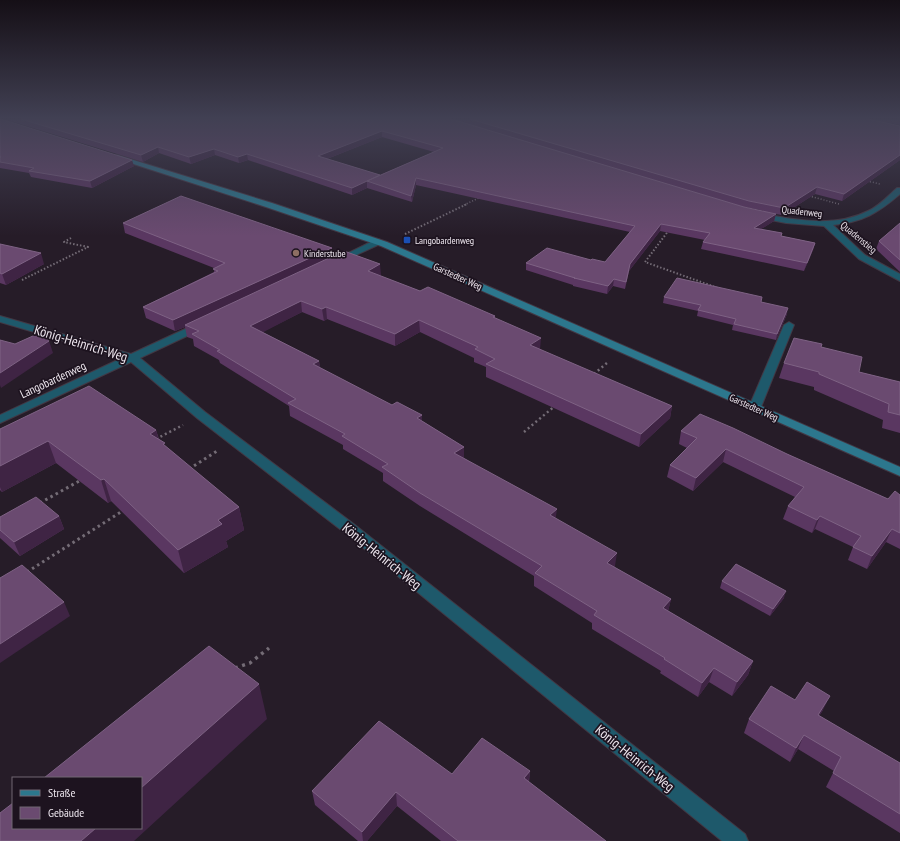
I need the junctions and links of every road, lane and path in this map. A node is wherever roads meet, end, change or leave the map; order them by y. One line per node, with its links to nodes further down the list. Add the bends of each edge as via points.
1 (121, 158): 12 (main road, Garstedter Weg)
2 (862, 180): 3 (path)
3 (885, 185)
4 (900, 190): 8 (street, Quadenweg)
5 (803, 194): 8 (path)
6 (484, 195): 12 (path)
7 (752, 213): 9 (street, Quadenweg, via 784,220)
8 (871, 213): 9 (street, Quadenweg, via 858,218)
9 (826, 223): 14 (street, Quadenstieg, via 862,257)
10 (672, 226): 16 (path, via 645,262)
11 (71, 238): 15 (path, via 64,242 88,247)
12 (381, 243): 13 (street); 20 (main road, Garstedter Weg)
13 (327, 266)
14 (900, 278)
15 (22, 280)
16 (719, 288)
17 (0, 319): 21 (street, König-Heinrich-Weg)
18 (212, 320): 21 (street, Langobardenweg)
19 (788, 325): 24 (street)
20 (624, 349): 22 (path); 24 (main road, Garstedter Weg)
21 (133, 358): 25 (street, König-Heinrich-Weg); 26 (street, Langobardenweg)
22 (589, 378)
23 (559, 402): 27 (path)
24 (755, 408): 30 (main road, Garstedter Weg)
25 (201, 415): 28 (street, König-Heinrich-Weg); 29 (path)
26 (0, 419)
27 (524, 432)
28 (234, 440): 31 (path); 38 (street, König-Heinrich-Weg, via 350,529)
29 (153, 441)
30 (900, 472)
31 (182, 473)
32 (84, 478): 33 (path)
33 (38, 504)
34 (129, 506): 35 (path)
35 (24, 573)
36 (269, 648): 37 (path, via 250,663)
37 (230, 669)
38 (738, 841)

